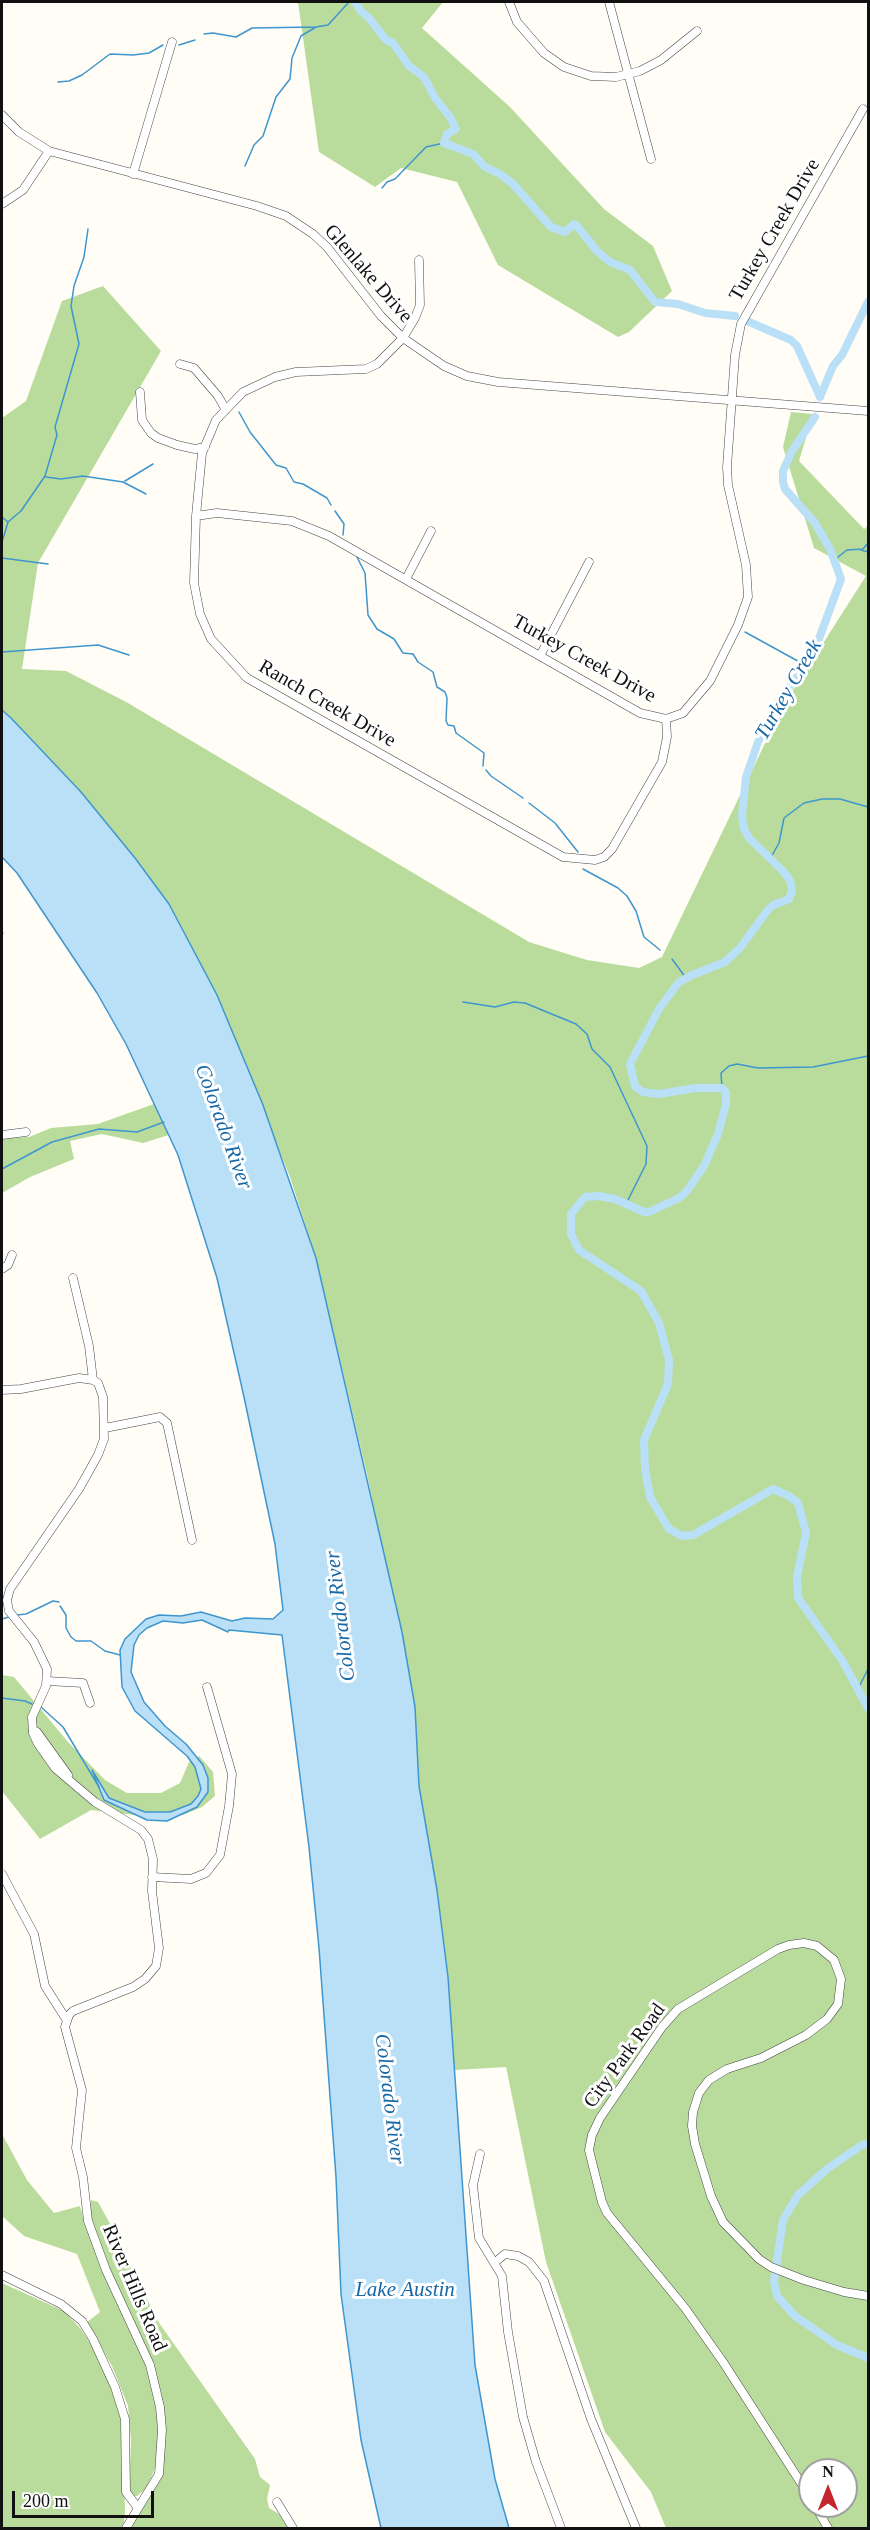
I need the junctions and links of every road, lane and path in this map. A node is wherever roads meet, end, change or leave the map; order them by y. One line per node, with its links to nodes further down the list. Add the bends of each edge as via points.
1 (509, 2): 5 (street, via 523,29 556,63 591,76)
2 (609, 2): 5 (street)
3 (697, 30): 5 (street, via 661,60)
4 (172, 42): 10 (street)
5 (629, 75): 9 (street)
6 (863, 108): 16 (street, Turkey Creek Drive, via 741,324)
7 (2, 115): 8 (street, Glenlake Drive, via 19,132)
8 (49, 151): 10 (street, Glenlake Drive); 11 (street, via 23,190)
9 (651, 159)
10 (133, 174): 13 (street, Glenlake Drive, via 258,206 293,221 327,248)
11 (2, 204)
12 (419, 260): 13 (street, Ranch Creek Drive, via 420,305)
13 (403, 338): 16 (street, Glenlake Drive, via 444,366 485,381); 17 (street, Ranch Creek Drive, via 377,364 366,369 275,376 243,392)
14 (180, 364): 17 (street, via 194,368)
15 (140, 392): 19 (street, via 142,420 151,433 177,445)
16 (732, 400): 18 (street, Glenlake Drive); 25 (street, Turkey Creek Drive, via 728,485 748,579 747,604 710,681 691,707)
17 (225, 410): 19 (street, Ranch Creek Drive, via 216,420)
18 (868, 411)
19 (205, 447): 20 (street, Ranch Creek Drive)
20 (196, 516): 23 (street, Turkey Creek Drive, via 218,513 292,521 329,536); 25 (street, Ranch Creek Drive, via 194,583 200,614 211,639 248,678 563,858 595,860 612,849 662,762)
21 (431, 531): 23 (street)
22 (589, 562): 24 (street)
23 (406, 579): 24 (street, Turkey Creek Drive)
24 (541, 654): 25 (street, Turkey Creek Drive, via 640,713)
25 (666, 719)
26 (26, 1132): 27 (street)
27 (2, 1135)
28 (12, 1255): 29 (street)
29 (2, 1269)
30 (73, 1278): 31 (street)
31 (93, 1380): 32 (street, via 79,1378); 33 (street, via 103,1397)
32 (2, 1390)
33 (105, 1428): 34 (street, via 160,1417 167,1423); 35 (street, via 102,1446 85,1479 8,1593 9,1611 40,1650)
34 (192, 1540)
35 (47, 1681): 37 (street, via 83,1683); 39 (street, via 34,1708 32,1725 76,1786 141,1830 152,1849)
36 (207, 1687): 39 (street, via 232,1774 220,1855 206,1873 191,1879)
37 (90, 1703)
38 (2, 1874): 40 (street, via 34,1934 45,1986)
39 (152, 1877): 40 (street, via 159,1948 156,1966 133,1987 78,2008)
40 (66, 2019): 47 (street, River Hills Road, via 65,2031 82,2090 76,2148 88,2221 150,2365 160,2407 161,2467)
41 (480, 2154): 42 (street, via 473,2196 479,2238)
42 (495, 2263): 50 (street, via 503,2281 523,2417); 51 (street, via 505,2254 518,2256 529,2262 544,2281 591,2420)
43 (2, 2275): 47 (street, via 61,2304 82,2322 93,2339 116,2387 125,2419 126,2492)
44 (868, 2296): 45 (street, City Park Road, via 830,2289 781,2271 752,2253 718,2214 699,2160 692,2119 696,2099 709,2080 806,2035 838,2004 842,1985 838,1967 823,1950 804,1943 778,1949 678,2009 600,2118 590,2150 607,2213 685,2308)
45 (798, 2477)
46 (277, 2502): 49 (street)
47 (138, 2508): 48 (street, River Hills Road)
48 (126, 2529)
49 (293, 2529)
50 (561, 2529)
51 (636, 2529)

